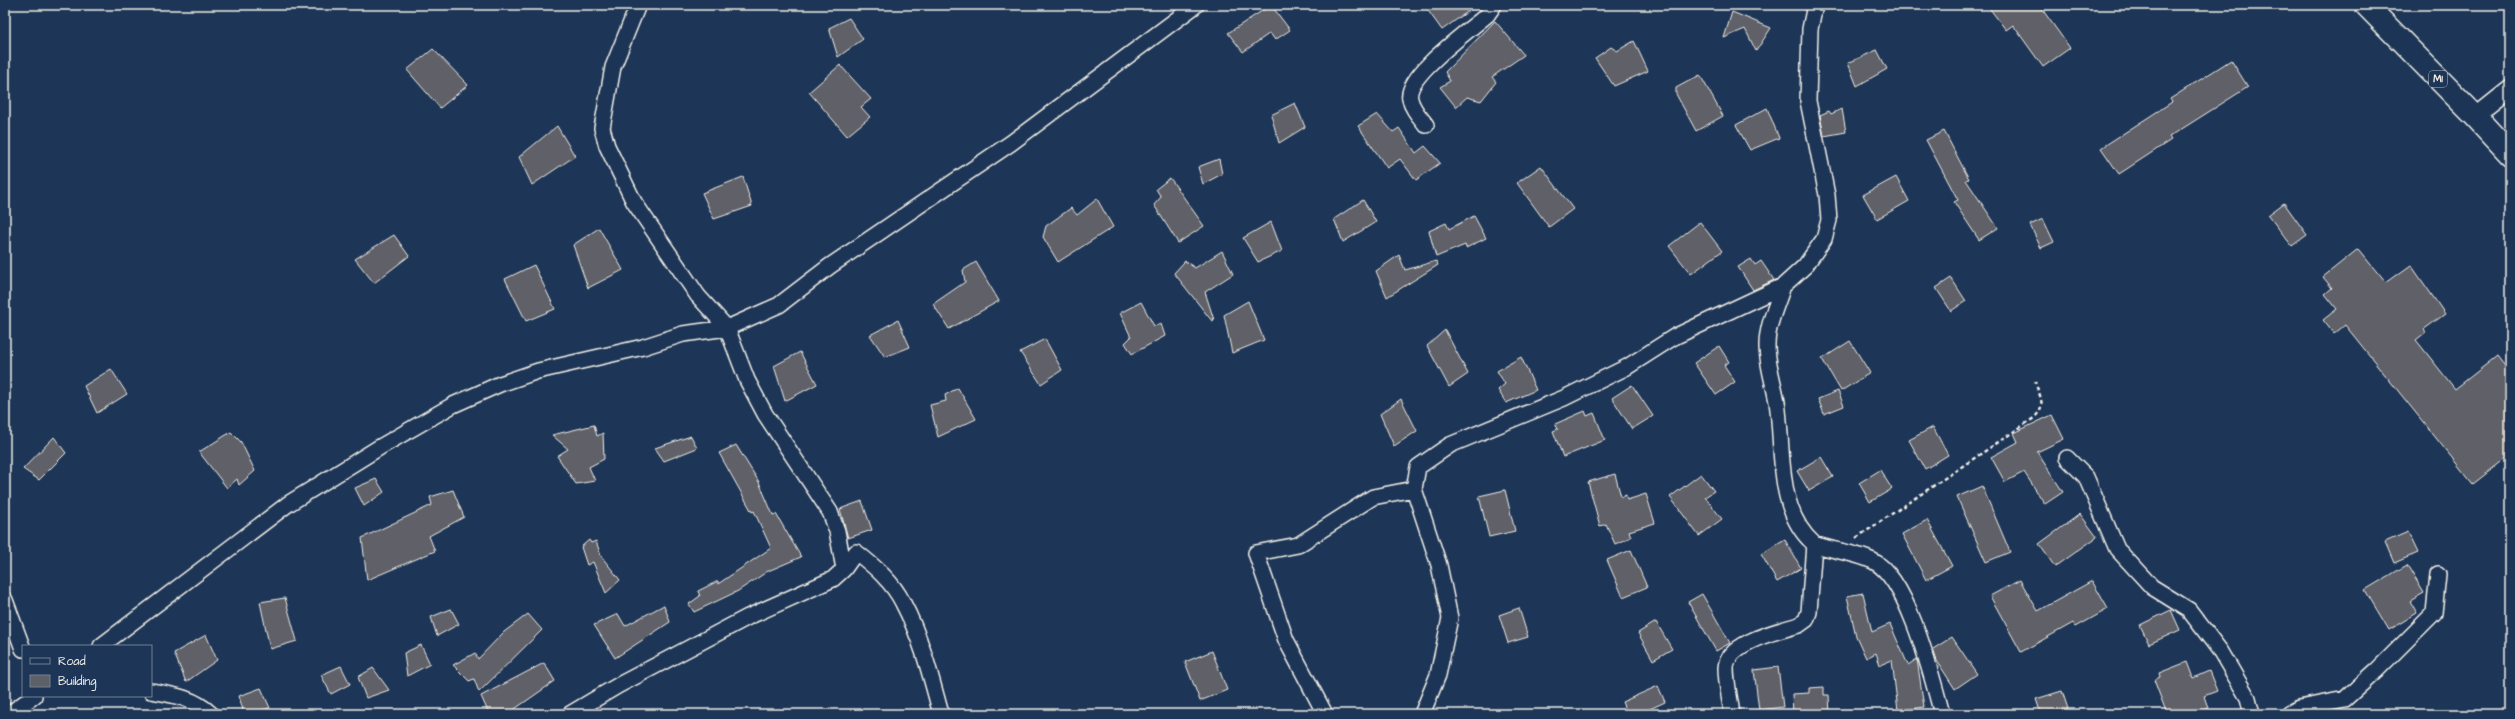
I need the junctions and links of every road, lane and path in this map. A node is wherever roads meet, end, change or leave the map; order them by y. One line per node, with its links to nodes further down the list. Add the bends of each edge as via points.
1 (638, 5): 11 (street, via 613,67 602,128 617,169 634,202 698,296)
2 (1196, 5): 11 (street, via 1011,143 830,266 779,305)
3 (1494, 5): 8 (street, via 1487,15 1421,72 1411,85 1409,98)
4 (1815, 5): 10 (street, via 1810,28 1808,101 1827,195 1829,220 1824,239 1805,266)
5 (2366, 5): 7 (main road, M1)
6 (2510, 88): 7 (street)
7 (2475, 116): 9 (main road, M1)
8 (1426, 125)
9 (2510, 154)
10 (1783, 286): 14 (street, via 1674,337 1627,367 1564,398 1450,445 1418,467); 16 (street, via 1768,332 1768,356 1777,404 1784,486 1798,522 1807,538)
11 (727, 328): 15 (street, via 746,380 782,442 830,512); 22 (street, via 683,334 538,371 500,384 453,406 380,446 288,504)
12 (2035, 382): 17 (path, via 2042,401 2041,411 2034,418)
13 (2067, 458): 34 (street, via 2086,477 2117,549 2152,587 2189,610 2221,652 2248,698)
14 (1414, 489): 30 (street, via 1373,497 1298,545 1256,553 1286,640); 31 (street, via 1439,565 1450,618 1438,675)
15 (837, 531): 18 (street); 19 (street)
16 (1814, 544): 17 (street); 32 (street, via 1809,612 1806,620 1799,625 1738,647 1730,655 1726,667)
17 (1838, 550): 33 (street, via 1874,562 1887,572 1902,596 1922,644)
18 (856, 552): 19 (street); 29 (street, via 878,569 903,603 923,655)
19 (844, 569): 28 (street, via 833,578 748,617 619,685)
20 (2438, 574): 35 (street, via 2434,613 2377,670 2345,699 2299,708)
21 (5, 600): 23 (street)
22 (101, 645)
23 (22, 646)
24 (152, 691): 27 (street, via 176,695 200,703)
25 (33, 697): 26 (street)
26 (9, 714)
27 (211, 714)
28 (570, 714)
29 (941, 714)
30 (1326, 714)
31 (1422, 714)
32 (1732, 714)
33 (1942, 714)
34 (2252, 714)
35 (2289, 714)

